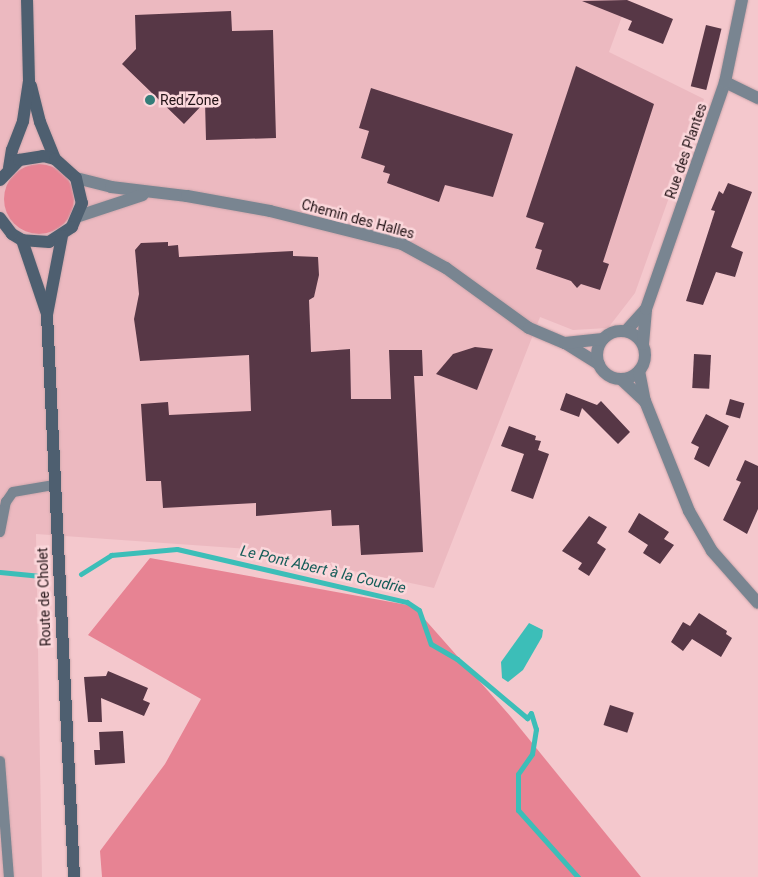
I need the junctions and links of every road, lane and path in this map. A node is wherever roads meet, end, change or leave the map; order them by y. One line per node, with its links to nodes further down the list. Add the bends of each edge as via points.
1 (27, 0): 3 (main road)
2 (742, 0): 4 (street, Rue des Plantes)
3 (29, 81): 6 (main road, via 40,122); 7 (main road, via 23,121)
4 (725, 82): 5 (street); 15 (street, Rue des Plantes)
5 (758, 98)
6 (55, 159): 7 (main road, via 31,157); 8 (main road)
7 (9, 168): 9 (main road)
8 (76, 178): 10 (street, Chemin des Halles); 11 (main road, via 82,203)
9 (0, 180)
10 (148, 193): 11 (street, Chemin des Halles); 19 (street, Chemin des Halles, via 187,196 270,211 402,244 446,268 529,328)
11 (79, 216): 13 (main road)
12 (1, 222): 14 (main road)
13 (62, 236): 14 (main road, via 49,242); 16 (main road, Route de Cholet)
14 (22, 240): 16 (main road, Route de Cholet)
15 (646, 309): 17 (street, Rue des Plantes); 20 (street, Rue des Plantes)
16 (47, 315): 25 (main road, Route de Cholet)
17 (626, 331): 18 (street); 20 (street)
18 (603, 339): 19 (street); 21 (street, via 599,347)
19 (565, 344): 21 (street, Chemin des Halles)
20 (643, 344): 22 (street, via 645,353)
21 (599, 364): 23 (street, via 612,377)
22 (639, 371): 23 (street); 24 (street)
23 (621, 379): 24 (street)
24 (645, 401): 27 (street, via 700,532)
25 (54, 485): 26 (lane, via 13,492 6,502); 30 (main road, Route de Cholet)
26 (0, 532)
27 (758, 603)
28 (0, 761): 29 (lane)
29 (8, 877)
30 (74, 877)

